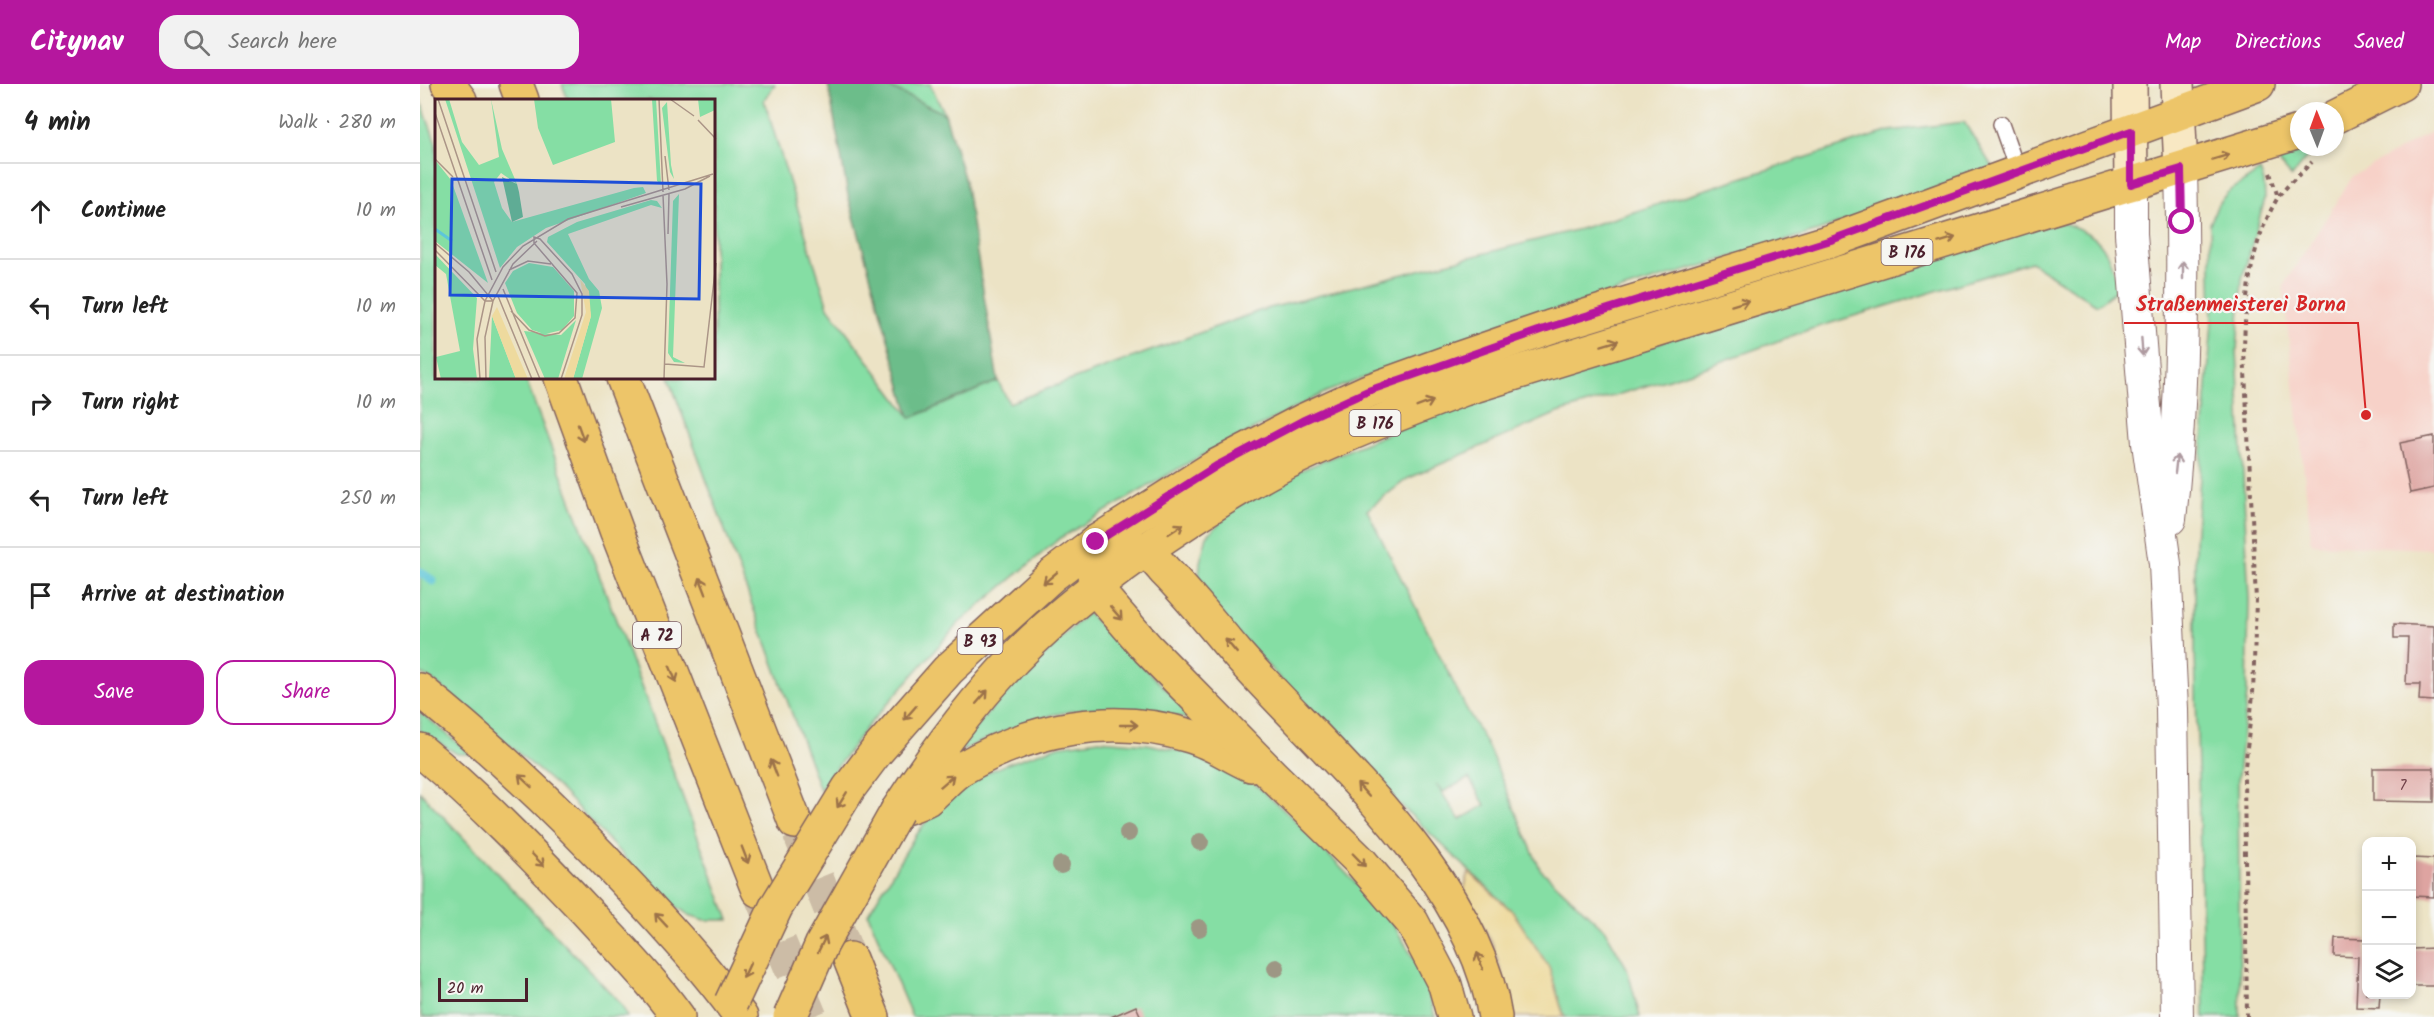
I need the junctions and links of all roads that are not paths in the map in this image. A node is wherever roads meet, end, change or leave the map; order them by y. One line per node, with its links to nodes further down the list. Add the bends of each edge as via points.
1 (448, 84): 7 (main road)
2 (456, 84): 8 (main road)
3 (516, 84): 9 (main road)
4 (2130, 84): 13 (main road)
5 (2258, 84): 10 (main road, B 176)
6 (2401, 84): 11 (main road)
7 (460, 99)
8 (461, 99)
9 (522, 99)
10 (2178, 99): 13 (main road, B 176); 15 (main road)
11 (2344, 112)
12 (2001, 124): 16 (lane)
13 (2131, 131): 16 (main road, B 176); 17 (main road)
14 (2290, 148): 15 (main road, B 176, one-way to 14)
15 (2181, 169): 17 (main road, B 176); 22 (street, one-way to 15, via 2178,446 2183,347)
16 (2018, 172): 20 (main road, B 176, via 1831,240 1550,327 1368,391 1228,459)
17 (2131, 184): 21 (main road, B 176, one-way to 17, via 1230,494 1294,459 1464,388); 22 (street, one-way to 22, via 2131,234 2148,443)
18 (562, 380): 29 (main road, A 72, one-way to 29, via 617,532)
19 (624, 380): 28 (main road, one-way to 19)
20 (1096, 542): 21 (main road); 23 (main road); 31 (main road, B 93, one-way to 31, bridge, via 1052,576 948,670 876,752 849,788 776,907)
21 (1144, 550): 23 (main road, B 176); 36 (main road, one-way to 21, via 1476,950 1457,910 1402,833 1239,656 1181,586)
22 (2165, 564): 37 (street, via 2172,709)
23 (1094, 587): 26 (main road, one-way to 26, via 1148,649); 27 (main road, B 93, one-way to 23, via 931,759 978,701 1032,642)
24 (420, 690): 31 (main road, one-way to 24, via 700,963 574,827 477,735)
25 (420, 750): 32 (main road, one-way to 32, via 499,820 656,986)
26 (1272, 776): 27 (main road, one-way to 26, via 925,800 960,770 1011,744 1049,731 1090,725 1141,725 1191,736); 35 (main road, one-way to 35, via 1360,861 1412,922 1445,985)
27 (897, 811): 33 (main road, B 93, one-way to 27, bridge, via 822,944)
28 (795, 822)
29 (758, 890)
30 (849, 959): 34 (main road)
31 (733, 1012)
32 (678, 1017)
33 (790, 1017)
34 (873, 1017)
35 (1454, 1017)
36 (1495, 1017)
37 (2177, 1017)

